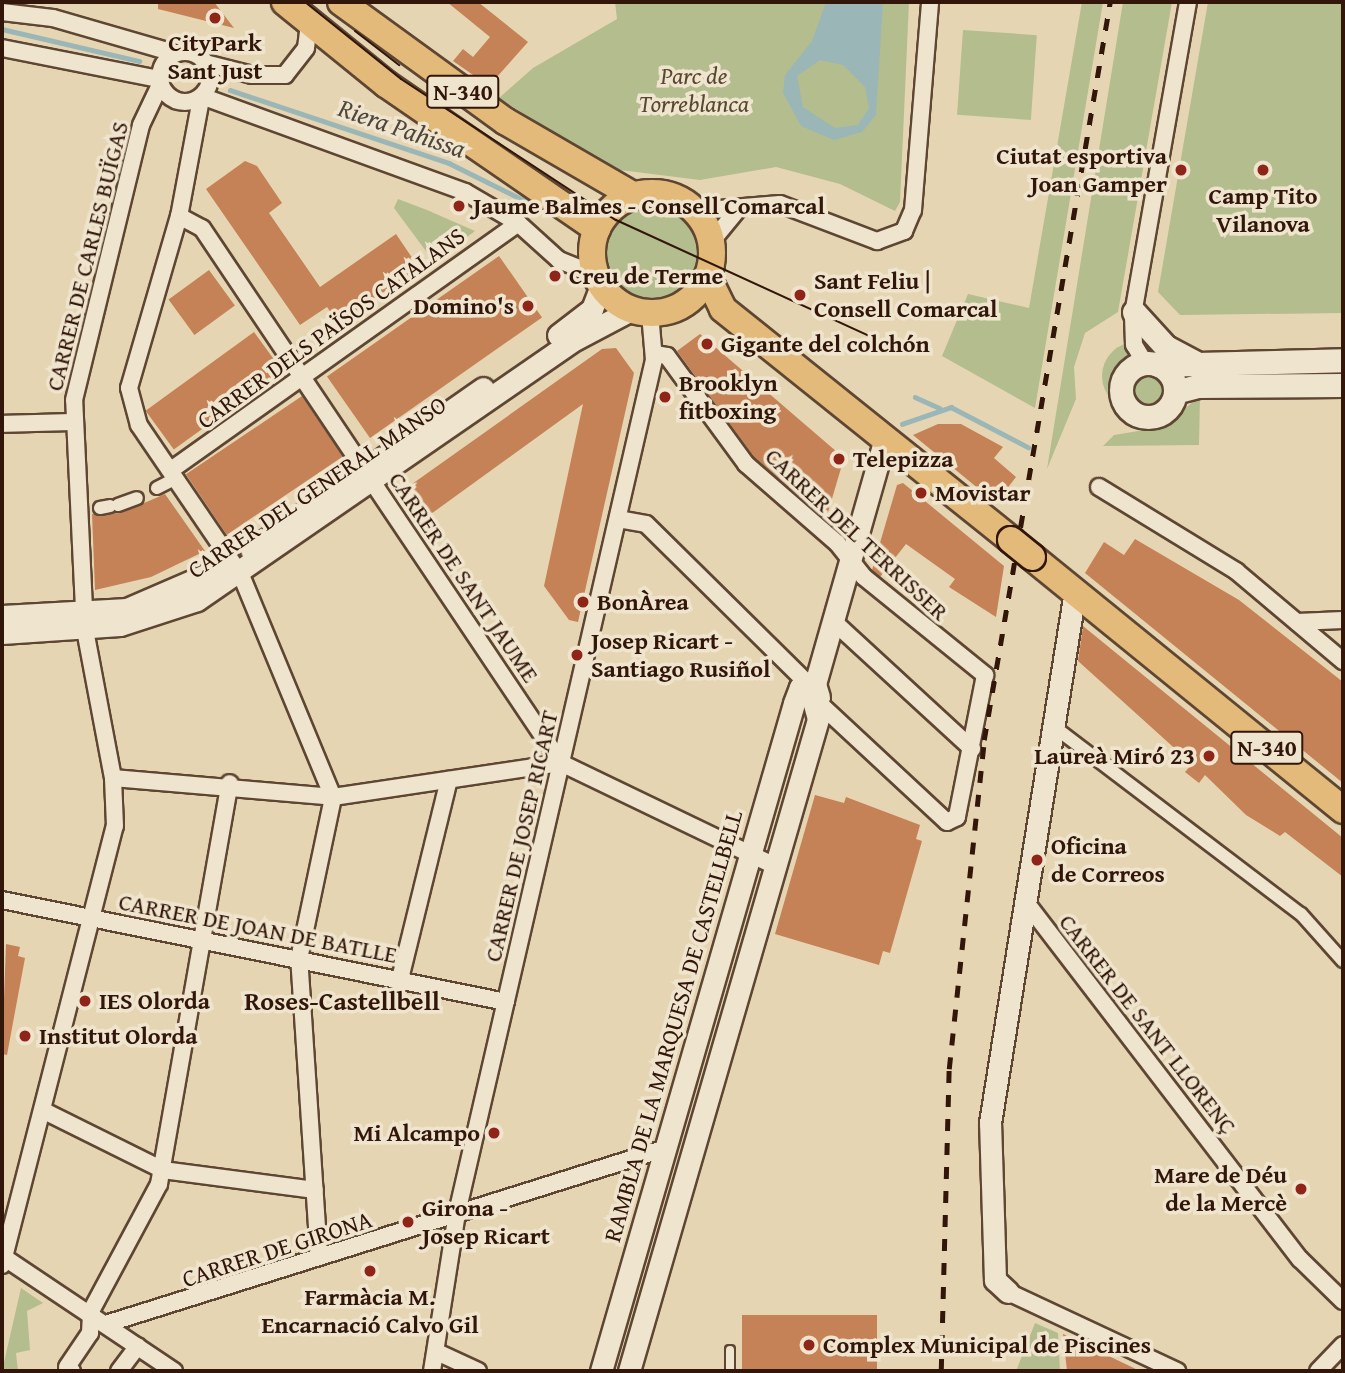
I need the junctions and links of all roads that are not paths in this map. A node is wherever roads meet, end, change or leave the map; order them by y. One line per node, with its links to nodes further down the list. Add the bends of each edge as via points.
1 (341, 2): 11 (main road, N-340, via 505,121 593,178)
2 (930, 2): 12 (street, via 914,210 904,231 877,241 800,207)
3 (1188, 2): 23 (street)
4 (292, 11): 8 (street, via 306,48 285,75 252,75); 16 (main road, N-340, via 386,84)
5 (2, 12): 7 (street, via 53,18)
6 (2, 48): 9 (street)
7 (174, 53): 8 (street); 9 (street)
8 (205, 63): 10 (street, via 211,84)
9 (159, 82): 10 (street, via 178,99); 31 (street, CARRER DE CARLES BUÏGAS, via 148,102 93,307)
10 (202, 98): 14 (street); 15 (street, via 417,172)
11 (631, 194): 13 (main road, N-340, via 667,194); 16 (main road, via 610,208)
12 (739, 208): 13 (street); 17 (street)
13 (695, 211): 17 (main road)
14 (179, 216): 28 (street, CARRER DE SANT JAUME, via 202,228); 34 (street, via 129,388 139,425)
15 (518, 223): 19 (street, via 559,260); 28 (street, CARRER DELS PAÏSOS CATALANS)
16 (597, 229): 19 (main road)
17 (712, 241): 18 (main road)
18 (708, 278): 20 (main road); 21 (main road, N-340)
19 (598, 281): 22 (main road); 35 (street, CARRER DEL GENERAL MANSO, via 587,314)
20 (682, 306): 21 (main road); 22 (main road)
21 (723, 309): 33 (main road, N-340)
22 (642, 311): 24 (street, CARRER DE JOSEP RICART); 35 (street, CARRER DEL GENERAL MANSO, via 576,339)
23 (1134, 312): 26 (main road, via 1166,347); 27 (street, via 1133,345)
24 (655, 354): 38 (street, CARRER DE JOSEP RICART); 39 (street, CARRER DEL TERRISSER, via 667,356 753,470)
25 (1343, 360): 26 (main road)
26 (1197, 363): 27 (main road)
27 (1152, 364): 30 (main road); 30 (main road, via 1128,371 1120,387 1131,412 1161,414)
28 (304, 379): 34 (street, CARRER DELS PAÏSOS CATALANS); 35 (street, CARRER DE SANT JAUME)
29 (1343, 385): 30 (main road, via 1197,386)
30 (1175, 392)
31 (74, 422): 32 (street); 37 (street, CARRER DE CARLES BUÏGAS)
32 (2, 424)
33 (885, 439): 39 (street, RAMBLA DE LA MARQUESA DE CASTELLBELL); 41 (main road, N-340, bridge)
34 (174, 474): 37 (street, via 148,492); 40 (street)
35 (370, 477): 40 (street, CARRER DEL GENERAL MANSO); 52 (street, CARRER DE SANT JAUME)
36 (1099, 487): 46 (street, via 1236,571)
37 (100, 508): 45 (street, CARRER DE CARLES BUÏGAS)
38 (618, 519): 49 (street, via 646,524); 52 (street, CARRER DE JOSEP RICART)
39 (850, 560): 43 (street, RAMBLA DE LA MARQUESA DE CASTELLBELL); 51 (street, CARRER DEL TERRISSER, via 985,675)
40 (237, 569): 45 (street, CARRER DEL GENERAL MANSO, via 160,615); 56 (street)
41 (1075, 591): 50 (street); 57 (main road, N-340)
42 (2, 617): 45 (street, CARRER DEL GENERAL MANSO)
43 (833, 621): 49 (street, RAMBLA DE LA MARQUESA DE CASTELLBELL); 51 (street)
44 (1343, 621): 46 (street)
45 (84, 622): 47 (street, CARRER DEL GENERAL MANSO); 53 (street, CARRER DE CARLES BUÏGAS)
46 (1297, 622): 48 (street)
47 (2, 633)
48 (1343, 661)
49 (810, 694): 51 (street, via 947,822 961,808); 58 (street, RAMBLA DE LA MARQUESA DE CASTELLBELL); 59 (street, RAMBLA DE LA MARQUESA DE CASTELLBELL, via 818,719)
50 (1053, 726): 61 (street); 65 (street, via 1301,914)
51 (972, 749)
52 (561, 764): 54 (street); 58 (street); 67 (street, CARRER DE JOSEP RICART)
53 (113, 778): 55 (street); 62 (street, CARRER DE CARLES BUÏGAS, via 115,826)
54 (449, 780): 56 (street); 66 (street)
55 (230, 783): 56 (street); 63 (street)
56 (333, 797): 64 (street)
57 (1343, 810)
58 (750, 855): 59 (street); 69 (street, RAMBLA DE LA MARQUESA DE CASTELLBELL)
59 (775, 866): 89 (street, RAMBLA DE LA MARQUESA DE CASTELLBELL)
60 (2, 900): 62 (street, CARRER DE JOAN DE BATLLE)
61 (1026, 901): 75 (street, via 990,1137 995,1280); 76 (street, CARRER DE SANT LLORENÇ, via 1300,1259)
62 (96, 920): 63 (street, CARRER DE JOAN DE BATLLE); 68 (street, CARRER DE CARLES BUÏGAS)
63 (204, 941): 64 (street, CARRER DE JOAN DE BATLLE); 70 (street)
64 (299, 959): 66 (street, CARRER DE JOAN DE BATLLE); 71 (street)
65 (1343, 961)
66 (400, 979): 67 (street, CARRER DE JOAN DE BATLLE)
67 (506, 1002): 72 (street, CARRER DE JOSEP RICART)
68 (44, 1111): 70 (street); 74 (street, CARRER DE CARLES BUÏGAS)
69 (666, 1148): 72 (street, CARRER DE GIRONA); 88 (street, RAMBLA DE LA MARQUESA DE CASTELLBELL)
70 (163, 1170): 71 (street); 77 (street, via 135,1239)
71 (315, 1190): 73 (street)
72 (457, 1213): 73 (street, CARRER DE GIRONA); 82 (street, CARRER DE JOSEP RICART)
73 (319, 1256): 78 (street, CARRER DE GIRONA)
74 (2, 1260): 77 (street)
75 (1008, 1292): 91 (street)
76 (1343, 1301)
77 (91, 1311): 78 (street); 83 (street, via 90,1333 67,1367)
78 (109, 1323): 80 (street)
79 (1343, 1345): 92 (street)
80 (138, 1346): 84 (street); 85 (street)
81 (730, 1350): 90 (lane)
82 (439, 1353): 86 (street, CARRER DE JOSEP RICART); 87 (street)
83 (72, 1371)
84 (120, 1371)
85 (174, 1371)
86 (432, 1371)
87 (478, 1371)
88 (601, 1371)
89 (629, 1371)
90 (730, 1371)
91 (1177, 1371)
92 (1318, 1371)

